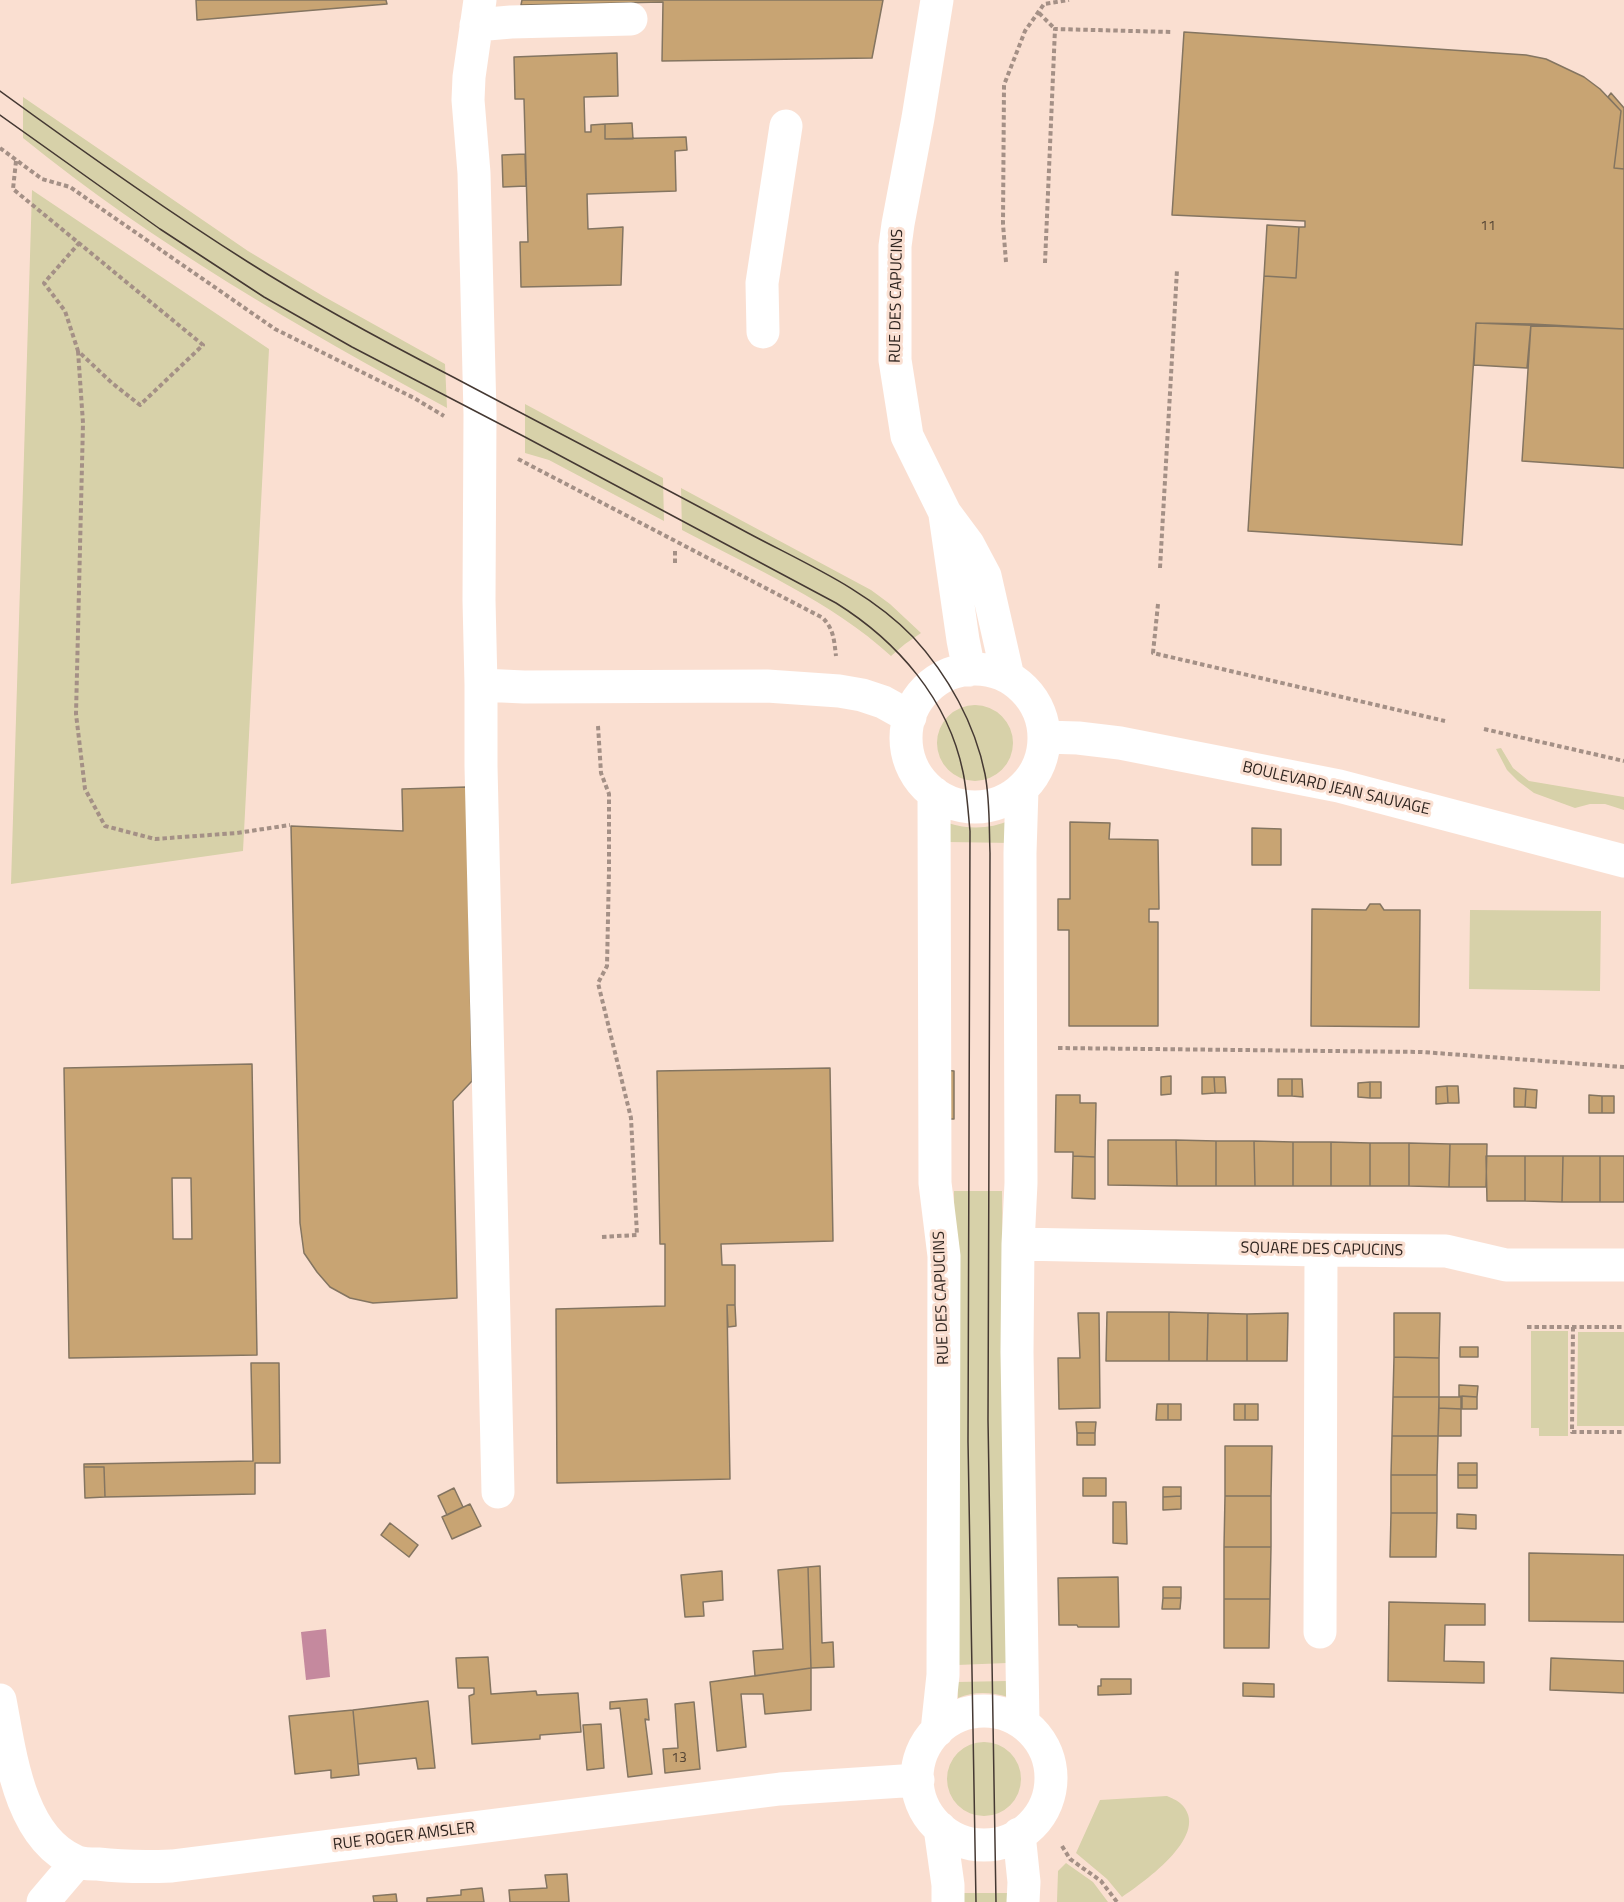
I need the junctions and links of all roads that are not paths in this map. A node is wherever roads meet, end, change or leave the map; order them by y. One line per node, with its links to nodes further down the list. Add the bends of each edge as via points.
1 (937, 0): 6 (street, RUE DES CAPUCINS, via 895,246 895,360 907,436)
2 (478, 13): 3 (street, via 511,22); 9 (street, via 468,100 474,173 480,440)
3 (631, 19)
4 (786, 126): 5 (street, via 762,283)
5 (763, 332)
6 (945, 513): 7 (street, RUE DES CAPUCINS); 8 (street, RUE DES CAPUCINS, via 985,576)
7 (969, 670): 8 (street); 10 (street, via 934,684 922,694)
8 (1008, 677): 11 (street, via 1032,699)
9 (481, 685): 10 (street, via 768,686 839,692 883,702); 18 (street)
10 (910, 717): 13 (street, via 909,759 921,781)
11 (1044, 737): 12 (street, via 1039,765); 14 (street, BOULEVARD JEAN SAUVAGE, via 1119,743 1339,786)
12 (1022, 789): 13 (street, via 1007,800 982,807 961,806); 15 (street)
13 (934, 793): 22 (street, RUE DES CAPUCINS, via 935,1183 944,1256 942,1675)
14 (1624, 861)
15 (1018, 1244): 16 (street, SQUARE DES CAPUCINS); 21 (street)
16 (1321, 1250): 17 (street, SQUARE DES CAPUCINS, via 1446,1251 1506,1265); 19 (street)
17 (1624, 1265)
18 (498, 1492)
19 (1320, 1632)
20 (0, 1700): 26 (street, RUE ROGER AMSLER, via 11,1753 34,1823 53,1849)
21 (1023, 1723): 22 (street, RUE DES CAPUCINS, via 1000,1713 979,1711 956,1717); 25 (street, RUE DES CAPUCINS, via 1044,1747 1051,1780 1044,1807)
22 (937, 1731): 23 (street, RUE DES CAPUCINS, via 923,1750)
23 (918, 1780): 24 (street, RUE DES CAPUCINS, via 922,1803); 26 (street, RUE ROGER AMSLER, via 780,1789 172,1866 131,1868)
24 (940, 1828): 25 (street, RUE DES CAPUCINS, via 969,1843 1005,1841); 28 (street, RUE DES CAPUCINS)
25 (1018, 1834): 29 (street)
26 (77, 1862): 27 (street)
27 (43, 1902)
28 (948, 1902)
29 (1023, 1902)

